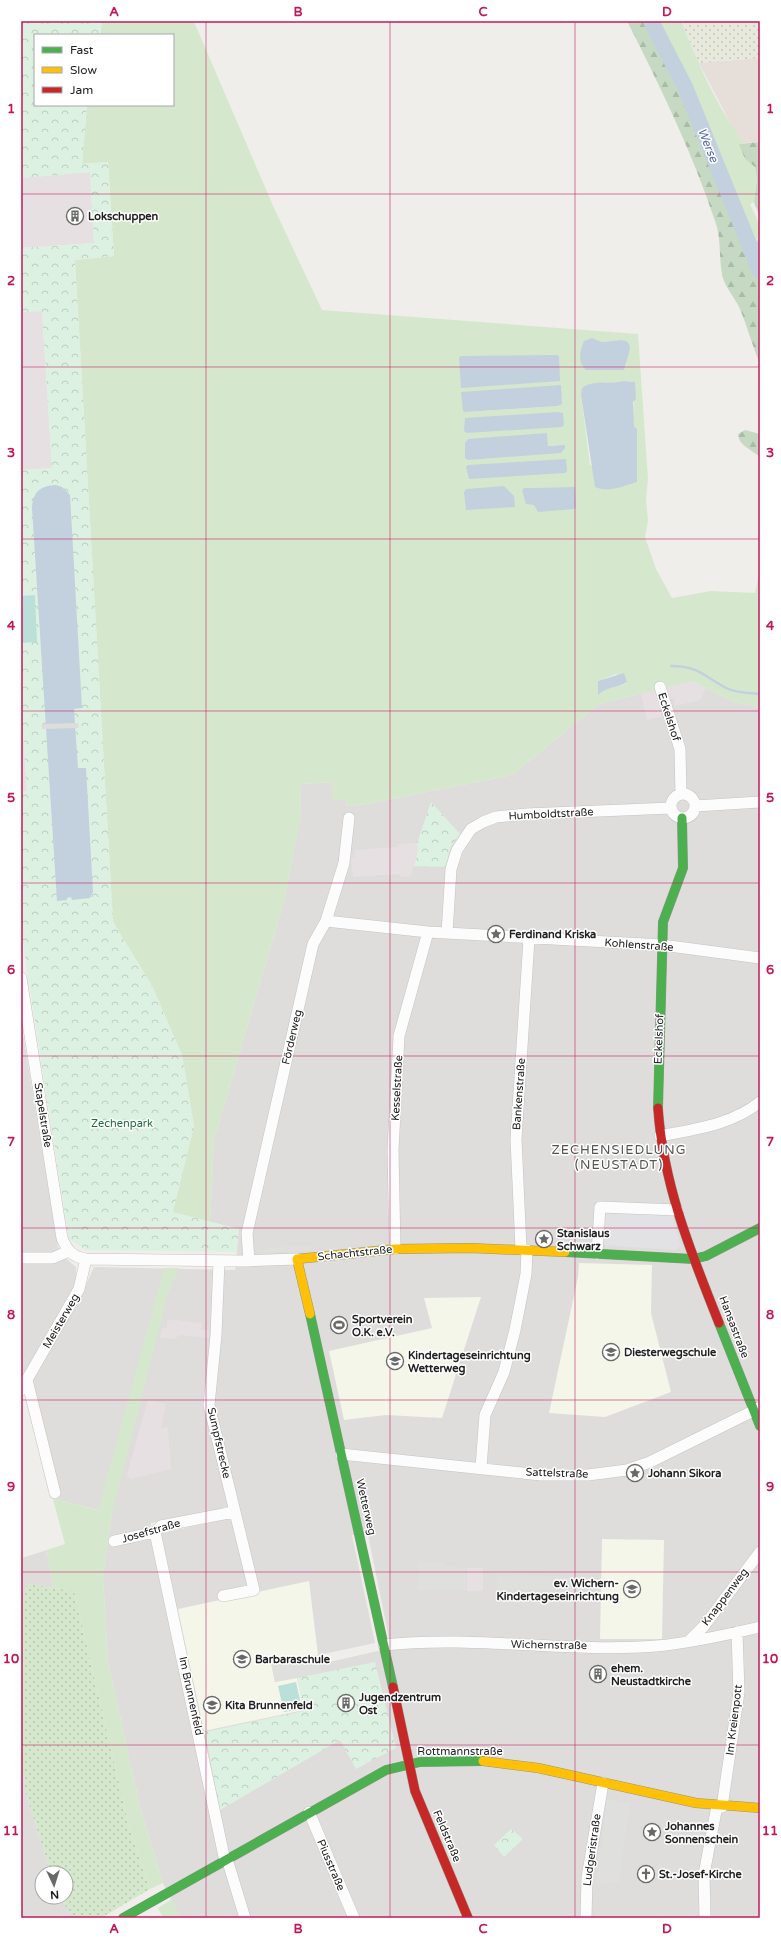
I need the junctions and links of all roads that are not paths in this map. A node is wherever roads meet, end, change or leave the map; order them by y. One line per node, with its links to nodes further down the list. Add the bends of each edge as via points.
1 (660, 688): 2 (street, Eckelshof, via 680,750)
2 (681, 794): 4 (street, via 692,798); 5 (street, via 674,797)
3 (760, 802): 4 (street)
4 (695, 806): 7 (street, via 693,813)
5 (670, 808): 7 (street, via 675,815); 10 (street, Humboldtstraße, via 527,814 496,817 483,822 471,829 457,850 451,869)
6 (349, 818): 8 (street, Förderweg, via 344,863)
7 (682, 818): 12 (street, Eckelshof, via 683,868 663,922)
8 (326, 921): 9 (street, Kohlenstraße); 28 (street, Förderweg, via 313,944 247,1233)
9 (428, 932): 10 (street, Kohlenstraße); 19 (street, Kesselstraße, via 399,1036 393,1150)
10 (447, 933): 11 (street, Kohlenstraße)
11 (529, 939): 12 (street, Kohlenstraße); 20 (street, Bankenstraße, via 516,1139)
12 (662, 946): 13 (street, Kohlenstraße); 16 (street, Eckelshof, via 658,1105)
13 (760, 958)
14 (21, 978): 21 (street, Stapelstraße, via 62,1238)
15 (760, 1102): 16 (street, via 744,1114 725,1122)
16 (660, 1136): 17 (street, Eckelshof, via 668,1180)
17 (677, 1210): 22 (street, via 600,1207); 25 (street, Eckelshof)
18 (760, 1228): 25 (street, via 706,1256)
19 (395, 1249): 20 (street, Schachtstraße); 24 (street, Schachtstraße)
20 (524, 1249): 22 (street, Schachtstraße); 33 (street, Bankenstraße, via 526,1274 504,1372 485,1415)
21 (69, 1251): 23 (street, via 53,1258); 26 (street, Schachtstraße)
22 (597, 1253): 25 (street, Schachtstraße)
23 (21, 1258)
24 (297, 1258): 28 (street, Schachtstraße); 32 (street, Wetterweg)
25 (693, 1259): 30 (street, Hansastraße)
26 (86, 1260): 27 (street, Schachtstraße); 29 (street, Meisterweg, via 79,1290)
27 (219, 1261): 28 (street, Schachtstraße); 35 (street, Sumpfstrecke, via 216,1335 209,1405)
28 (249, 1261)
29 (24, 1385): 34 (street, Meisterweg)
30 (757, 1410): 31 (street, Hansastraße); 33 (street, Sattelstraße, via 650,1462 627,1470 588,1475 541,1475)
31 (760, 1426)
32 (341, 1454): 33 (street, Sattelstraße); 45 (street, Wetterweg)
33 (481, 1468)
34 (55, 1493)
35 (234, 1512): 36 (street, Josefstraße, via 161,1526); 39 (street, Sumpfstrecke, via 254,1590)
36 (155, 1532): 37 (street, Josefstraße); 51 (street, Im Brunnenfeld)
37 (114, 1541)
38 (760, 1552): 40 (street, Knappenweg)
39 (223, 1596)
40 (704, 1626): 43 (street); 44 (street, Knappenweg)
41 (760, 1627): 42 (street, Wichernstraße)
42 (737, 1632): 43 (street, Wichernstraße); 48 (street, Im Kreienpott, via 740,1692)
43 (714, 1638): 44 (street, Wichernstraße)
44 (689, 1641): 45 (street, Wichernstraße, via 656,1646 416,1642)
45 (384, 1645): 46 (street, Wetterweg)
46 (408, 1762): 47 (street, Rottmannstraße, via 505,1762); 50 (street, Rottmannstraße, via 386,1770); 55 (street, Feldstraße, via 415,1791)
47 (603, 1783): 48 (street, Rottmannstraße, via 665,1798); 56 (street, Ludgeristraße, via 587,1878)
48 (720, 1806): 49 (street, Rottmannstraße); 57 (street, Im Kreienpott, via 704,1874)
49 (760, 1808)
50 (309, 1812): 51 (street, Rottmannstraße); 54 (street, Piusstraße)
51 (226, 1860): 52 (street, Rottmannstraße); 53 (street, Im Brunnenfeld)
52 (123, 1918)
53 (245, 1918)
54 (354, 1918)
55 (468, 1918)
56 (586, 1918)
57 (705, 1918)

